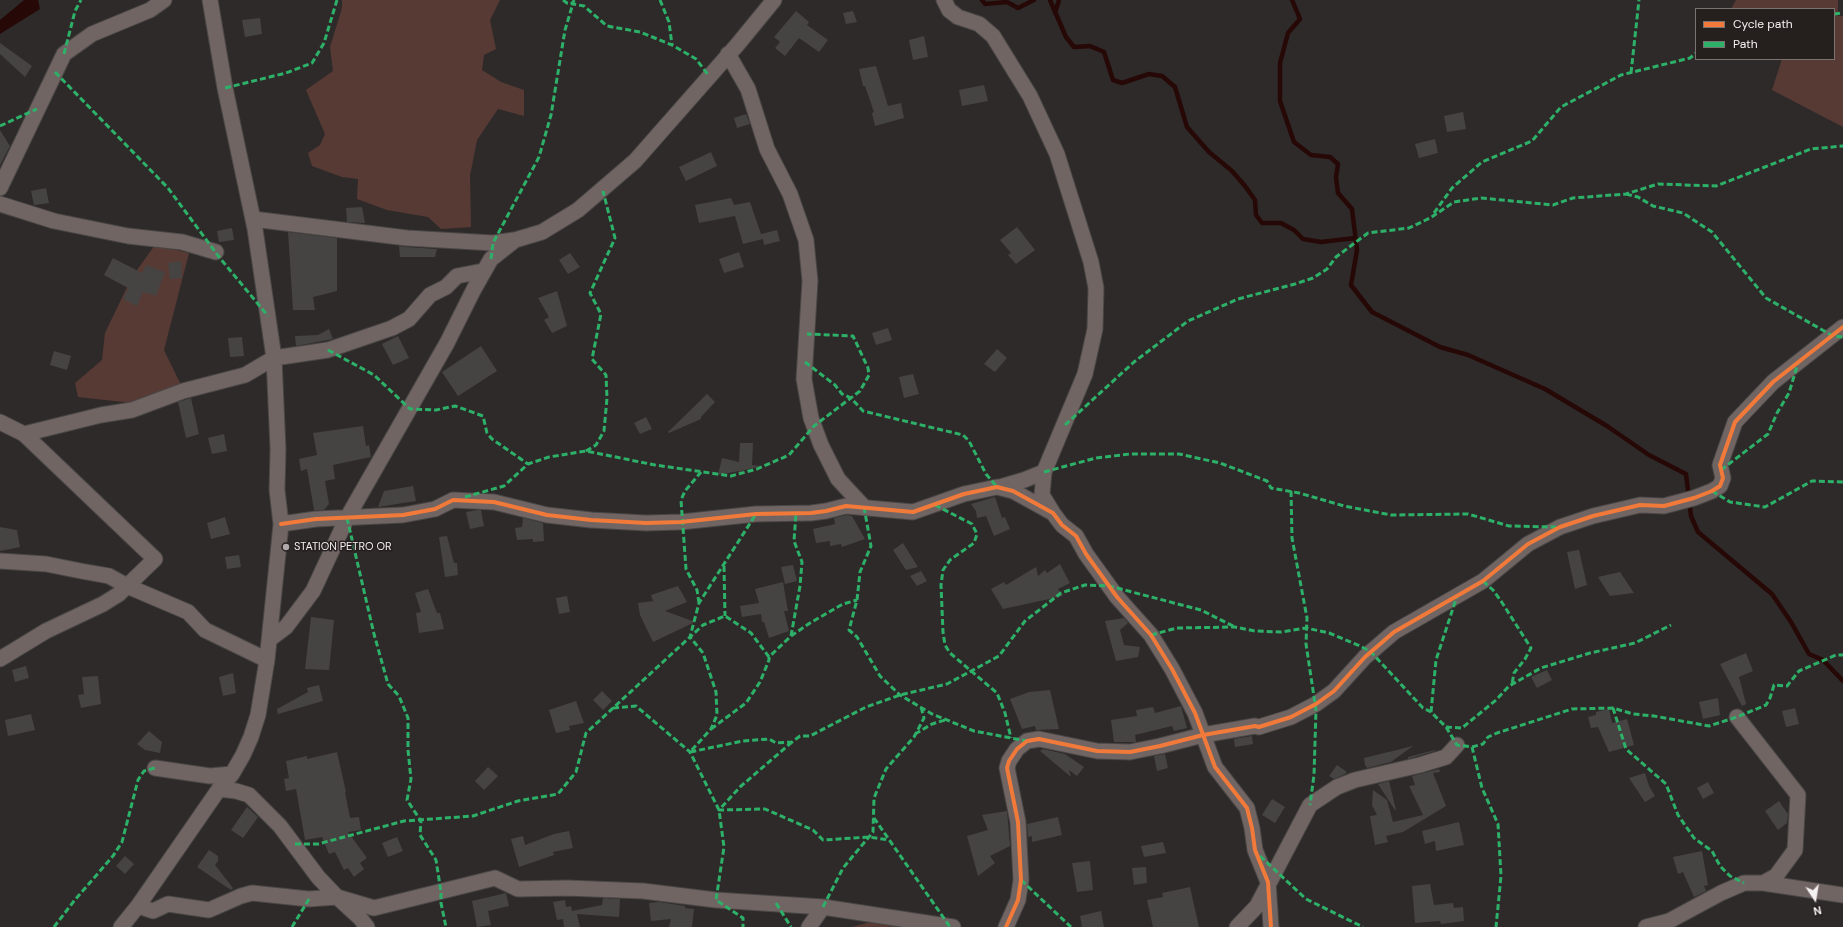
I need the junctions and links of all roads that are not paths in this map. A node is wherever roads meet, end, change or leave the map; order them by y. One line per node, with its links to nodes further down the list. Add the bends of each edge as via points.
1 (164, 0): 6 (street, via 150,10 92,34 64,54)
2 (210, 0): 8 (street, via 225,88)
3 (774, 0): 5 (street)
4 (944, 0): 16 (street, via 949,10 958,17 979,24 992,36 1030,96 1057,154 1091,262 1096,288 1095,329 1087,366)
5 (728, 54): 9 (street, via 635,161 603,190 547,230); 18 (street, via 748,89 767,149 790,194 806,240 810,280 804,379 811,418 838,479)
6 (0, 188)
7 (0, 204): 10 (street, via 54,221 128,236 182,242)
8 (253, 219): 9 (street, via 407,238 493,243); 13 (street)
9 (515, 240): 11 (street, via 491,259)
10 (216, 252)
11 (483, 271): 13 (street, via 457,276 446,287 430,295 409,319 392,328 328,350); 20 (street, via 447,343)
12 (1843, 327): 28 (street, via 1773,382 1735,422 1720,465 1720,486 1712,491 1664,506 1640,505 1560,527 1528,544 1483,581 1394,632 1365,657 1334,691 1316,704 1291,717 1259,727)
13 (274, 358): 15 (street, via 245,375 183,391 132,410); 21 (street)
14 (0, 422): 15 (street)
15 (24, 434): 23 (street, via 155,559)
16 (1044, 472): 17 (street); 19 (street, via 1042,495)
17 (997, 488): 18 (street, via 964,494 913,512); 19 (street, via 1018,493)
18 (864, 507): 20 (street, via 846,506 811,513 756,514 646,523 547,515 494,502 453,500 435,509 404,515)
19 (1053, 514): 28 (street, via 1076,536 1117,597 1151,635 1195,713)
20 (346, 518): 21 (street); 24 (street, via 312,591 286,627)
21 (280, 524): 24 (street)
22 (0, 561): 23 (street, via 46,564 109,576)
23 (126, 586): 25 (street, via 103,604 46,630); 26 (street, via 188,612 205,630)
24 (270, 639): 26 (street)
25 (0, 659)
26 (267, 660): 31 (street, via 256,723)
27 (1737, 717): 34 (street, via 1798,795 1795,850 1776,876)
28 (1203, 735): 33 (street, via 1216,767 1247,808 1255,850); 43 (street, via 1130,752 1097,752 1040,739 1027,741 1017,749 1007,768 1018,822 1021,880 1018,900)
29 (1457, 745): 33 (street, via 1446,757 1355,780 1322,796 1310,805)
30 (155, 768): 31 (street, via 210,776)
31 (232, 774): 32 (street)
32 (219, 790): 36 (street, via 249,795 280,826); 37 (street)
33 (1268, 882): 44 (street, via 1256,906); 45 (street)
34 (1763, 883): 35 (street); 46 (street, via 1744,883 1669,921)
35 (1843, 895)
36 (336, 897): 37 (street, via 309,899 252,893 209,910 168,904 153,911); 38 (street, via 374,908 496,878 518,889 643,891 716,900); 40 (street)
37 (138, 906): 39 (street)
38 (823, 907): 41 (street); 42 (street)
39 (121, 927)
40 (367, 927)
41 (809, 927)
42 (953, 927)
43 (1006, 927)
44 (1237, 927)
45 (1271, 927)
46 (1646, 927)

